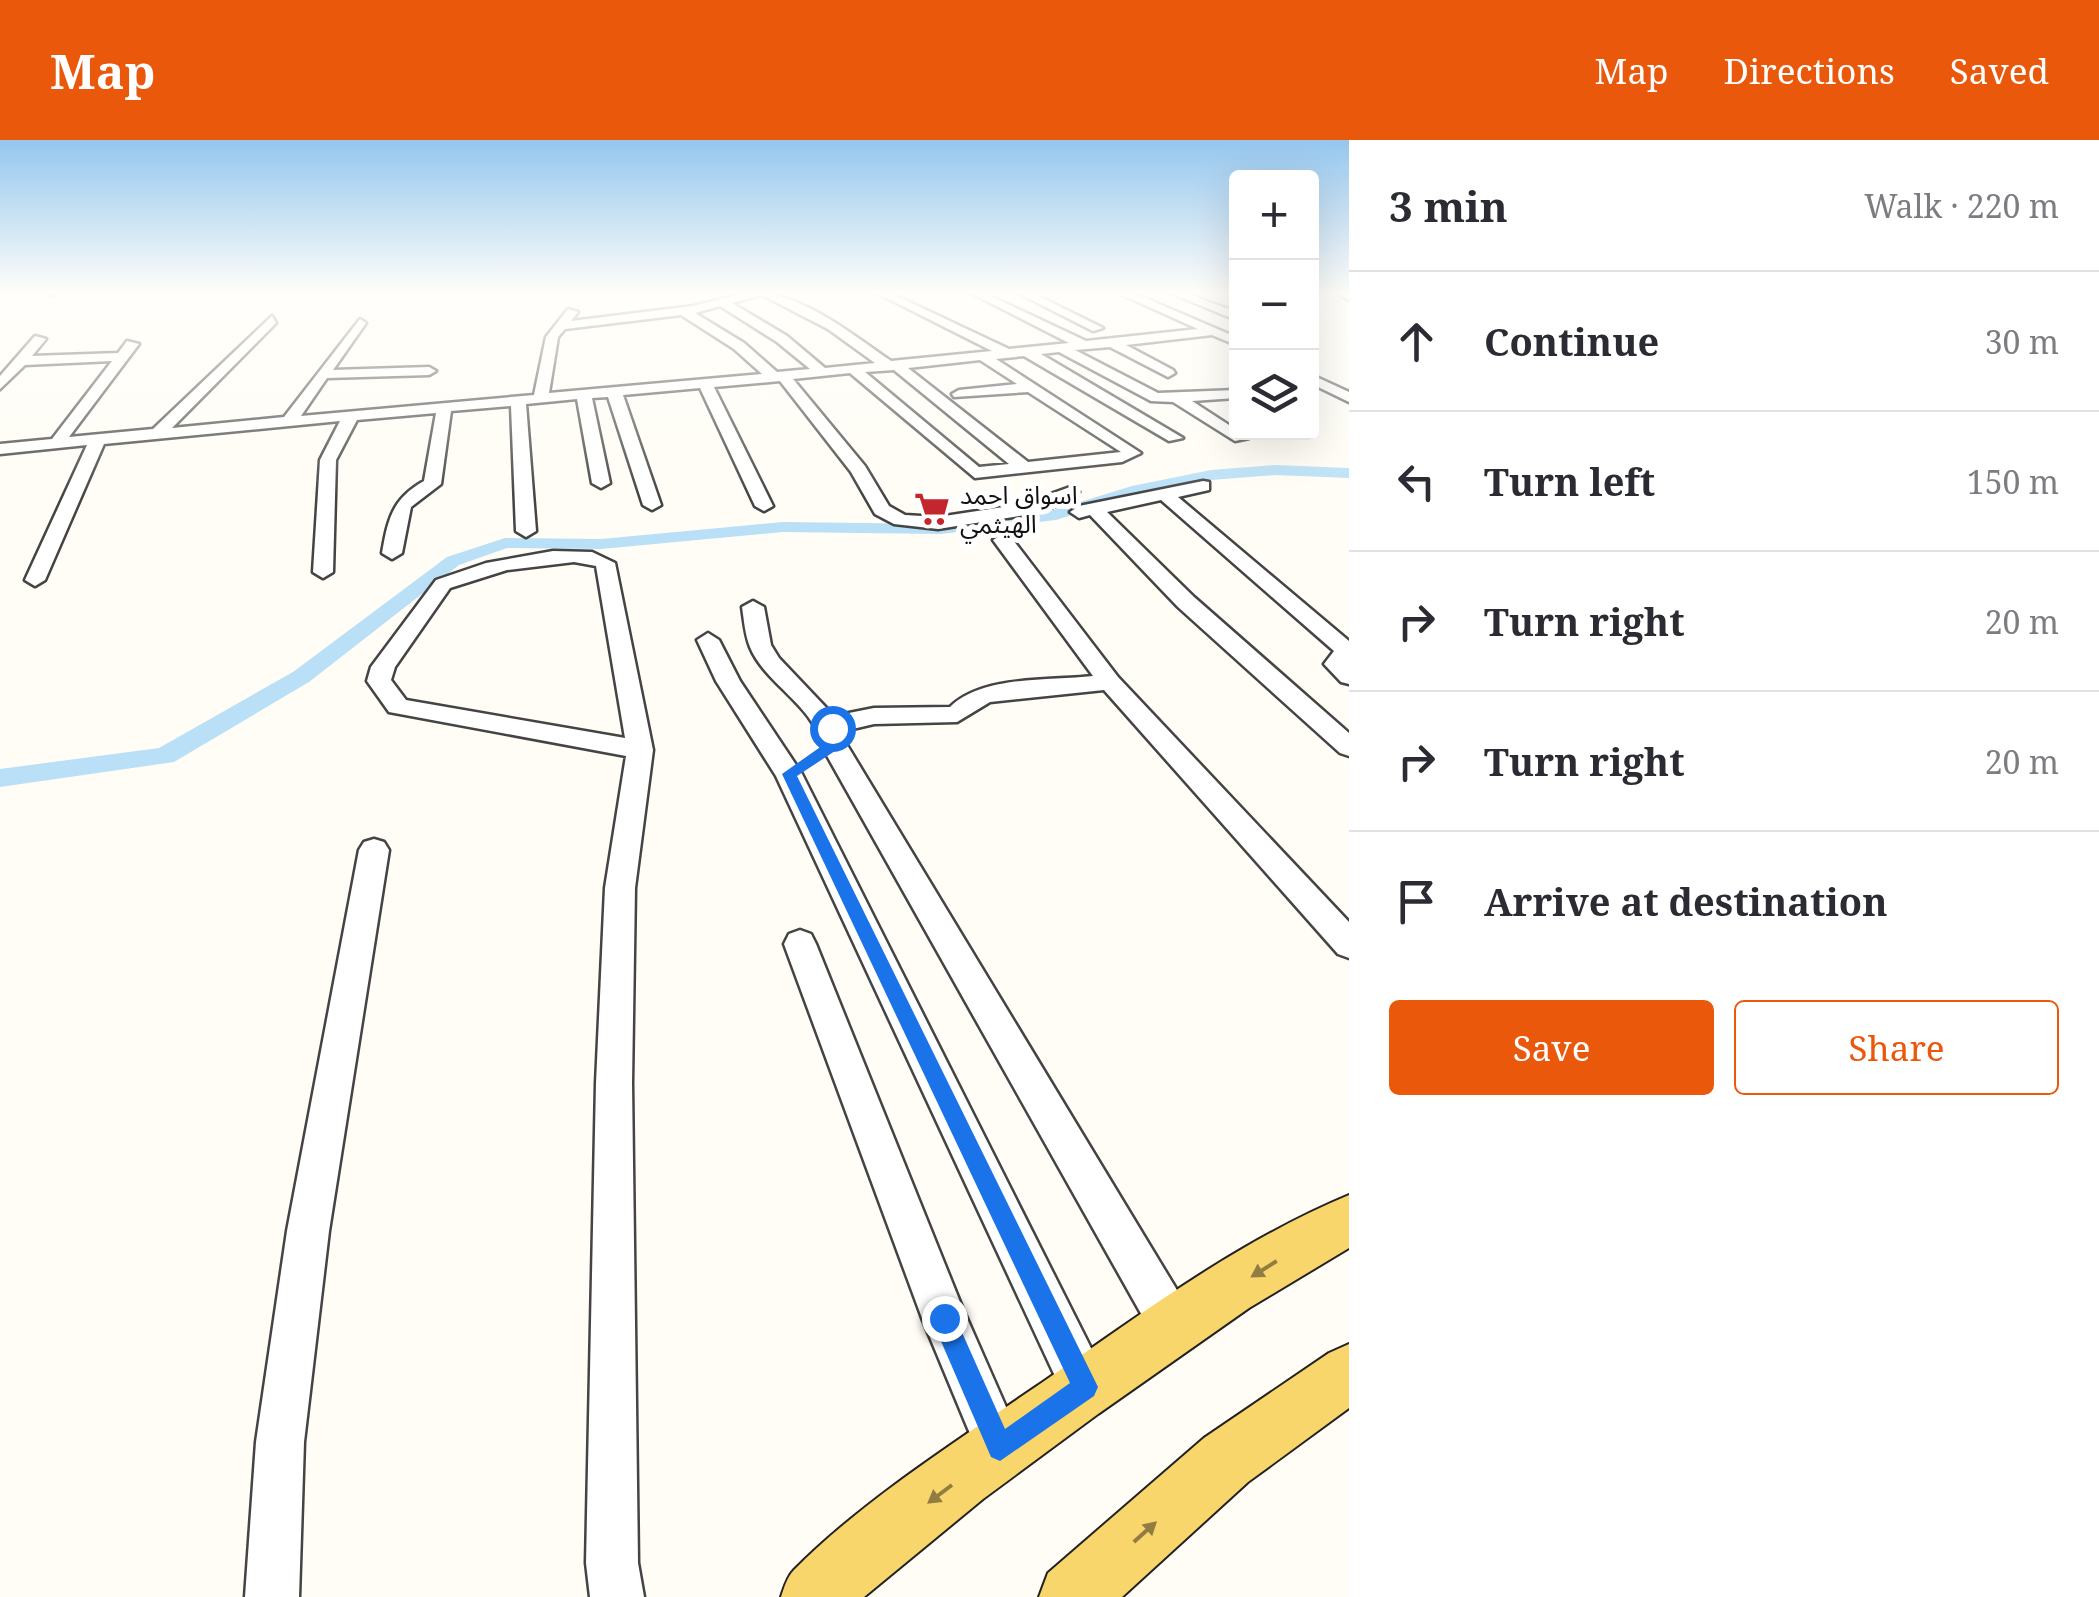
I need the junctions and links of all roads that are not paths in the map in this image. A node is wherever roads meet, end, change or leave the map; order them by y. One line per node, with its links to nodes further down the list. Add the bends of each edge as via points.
1 (31, 360): 14 (street)
2 (120, 360): 41 (street)
3 (232, 360): 38 (street)
4 (334, 360): 19 (street)
5 (550, 360): 32 (street)
6 (757, 360): 21 (street)
7 (806, 360): 20 (street)
8 (882, 360): 15 (street)
9 (950, 360): 15 (street)
10 (989, 360): 25 (street)
11 (1048, 360): 39 (street)
12 (1082, 360): 31 (street, via 1156,398)
13 (1144, 360): 18 (street)
14 (21, 361): 23 (street)
15 (893, 367): 16 (street); 43 (street)
16 (854, 370): 20 (street); 43 (street, via 975,472)
17 (430, 371): 19 (street)
18 (1168, 373)
19 (324, 374): 36 (street)
20 (822, 374): 21 (street)
21 (780, 378): 22 (street); 51 (street, via 859,470 882,510 900,520 938,523)
22 (706, 384): 26 (street); 49 (street)
23 (0, 385)
24 (1319, 385): 30 (street)
25 (1031, 387): 27 (street); 43 (street, via 1127,455)
26 (615, 394): 29 (street); 48 (street)
27 (960, 394)
28 (1229, 395): 31 (street)
29 (584, 397): 32 (street); 44 (street)
30 (1349, 398)
31 (1179, 399): 37 (street)
32 (540, 400): 33 (street)
33 (518, 402): 34 (street); 52 (street)
34 (444, 409): 35 (street); 54 (street, via 432,484 400,506)
35 (351, 416): 36 (street); 55 (street, via 328,460)
36 (290, 420): 38 (street)
37 (1229, 430)
38 (159, 432): 40 (street)
39 (1176, 438)
40 (98, 439): 41 (street); 56 (street)
41 (57, 444): 42 (street)
42 (0, 449)
43 (1026, 469)
44 (601, 482)
45 (1203, 486): 47 (street)
46 (1070, 492): 51 (street)
47 (1164, 494): 50 (street); 59 (street, via 1346,650 1336,664)
48 (652, 505)
49 (764, 506)
50 (1094, 509): 51 (street, via 1037,522); 62 (street, via 1186,602)
51 (1011, 511)
52 (526, 532)
53 (1003, 540): 60 (street)
54 (392, 553)
55 (324, 572)
56 (34, 580)
57 (753, 607): 61 (street, via 770,662)
58 (708, 640): 64 (street)
59 (1349, 678)
60 (1110, 682): 61 (street, via 985,695 957,714 842,720); 67 (street)
61 (832, 737): 64 (street); 69 (street)
62 (1349, 747)
63 (640, 750): 63 (street, via 604,563 593,556 453,578 384,666 380,681 398,706); 74 (street, via 620,888 614,1064)
64 (789, 774): 71 (street)
65 (374, 850): 73 (street, via 300,1289 280,1442)
66 (800, 944): 72 (street)
67 (1349, 944)
68 (1349, 1221): 69 (main road, one-way to 69)
69 (1173, 1326): 71 (main road)
70 (1349, 1373): 76 (main road, one-way to 70, via 1226,1460)
71 (1085, 1387): 72 (main road)
72 (1000, 1448): 75 (main road, one-way to 75)
73 (272, 1597)
74 (617, 1597)
75 (814, 1597)
76 (1072, 1597)

